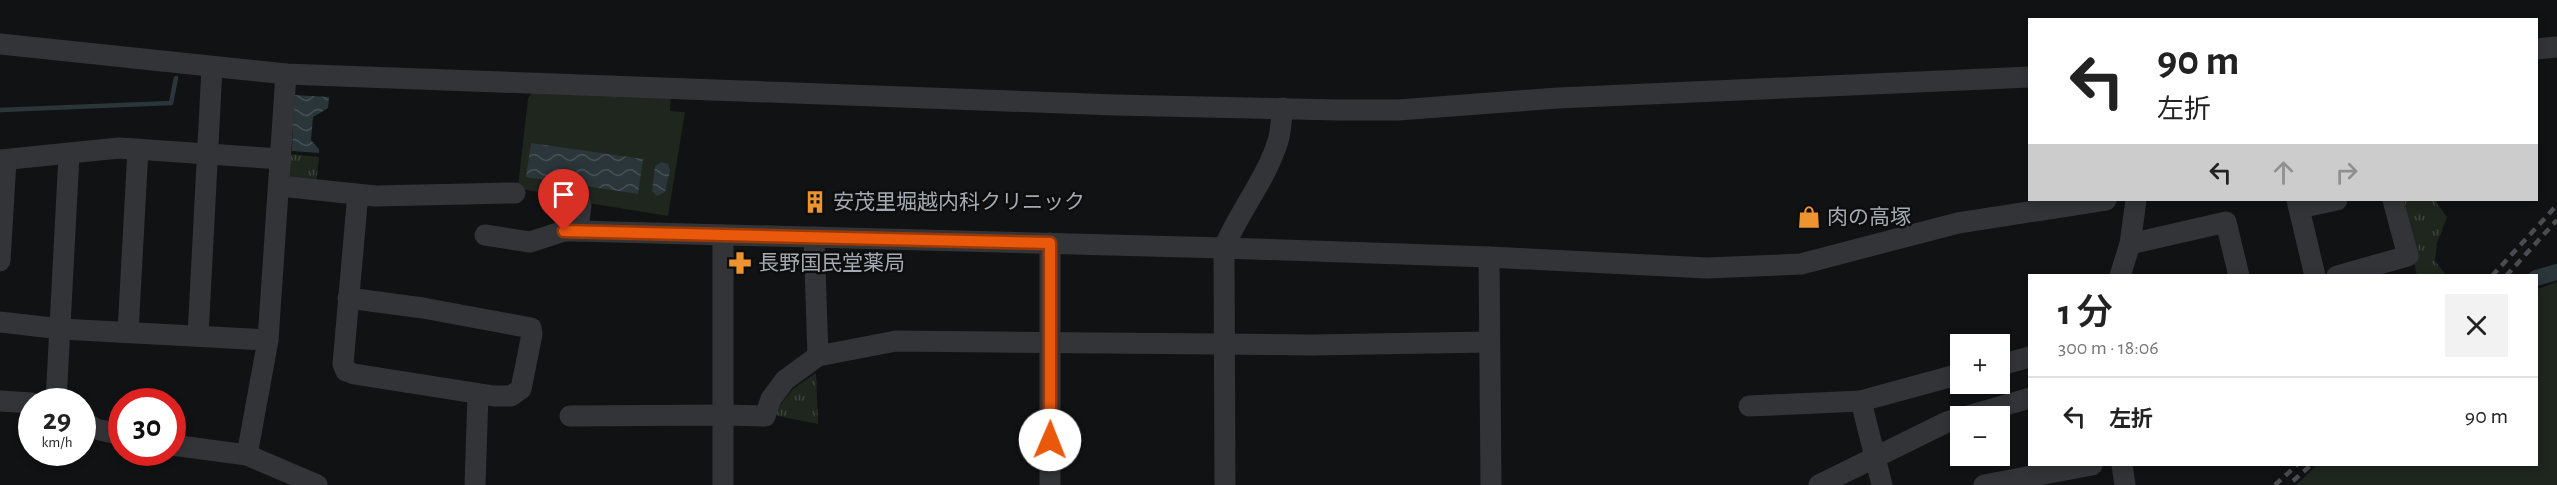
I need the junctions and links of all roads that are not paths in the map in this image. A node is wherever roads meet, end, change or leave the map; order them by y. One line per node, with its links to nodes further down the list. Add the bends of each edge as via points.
1 (0, 44): 4 (street)
2 (2557, 46): 3 (street)
3 (2538, 49)
4 (212, 68): 5 (street); 9 (street)
5 (286, 75): 7 (street); 11 (street)
6 (2028, 77): 7 (street, via 1558,98 1398,110)
7 (1283, 108): 28 (street, via 1278,140 1265,172)
8 (138, 149): 9 (street); 10 (street); 38 (street)
9 (209, 153): 11 (street); 39 (street)
10 (69, 155): 12 (street); 37 (street)
11 (281, 159): 13 (street)
12 (3, 160): 30 (street)
13 (280, 186): 15 (street); 40 (street)
14 (514, 193): 15 (street)
15 (357, 195): 35 (street)
16 (2100, 201): 29 (street, via 1958,223 1801,264 1707,268)
17 (2136, 201): 27 (street)
18 (2327, 201): 20 (street)
19 (2393, 201): 34 (street, via 2408,256)
20 (2298, 204): 33 (street)
21 (581, 205): 22 (street)
22 (578, 231): 23 (street, via 564,231 531,242); 24 (street)
23 (485, 235)
24 (723, 235): 25 (street); 56 (street)
25 (814, 237): 26 (street); 44 (street)
26 (1050, 243): 28 (street); 41 (street)
27 (2130, 244): 31 (street); 32 (street, via 2226,222)
28 (1224, 248): 29 (street); 43 (street)
29 (1489, 257): 42 (street)
30 (0, 261)
31 (2121, 274)
32 (2239, 274)
33 (2315, 274)
34 (2344, 274)
35 (348, 298): 49 (street, via 343,364 346,371); 49 (street, via 531,328 521,389 511,396)
36 (0, 322): 37 (street)
37 (61, 329): 38 (street); 48 (street)
38 (128, 332): 39 (street)
39 (198, 336): 40 (street)
40 (268, 340): 60 (street)
41 (1052, 342): 43 (street); 44 (street, via 896,341); 68 (street)
42 (1489, 342): 43 (street); 70 (street)
43 (1224, 344): 69 (street)
44 (818, 356): 56 (street, via 785,380 771,399 765,416)
45 (2028, 358): 46 (street)
46 (2010, 362)
47 (1950, 377): 52 (street)
48 (57, 388)
49 (478, 394): 66 (street)
50 (2028, 399): 55 (street)
51 (0, 401): 53 (street)
52 (1861, 401): 54 (street); 61 (street)
53 (18, 402)
54 (1749, 406)
55 (2003, 406)
56 (723, 414): 57 (street); 67 (street)
57 (570, 416)
58 (1950, 421): 61 (street)
59 (186, 447): 60 (street)
60 (247, 455): 65 (street)
61 (1875, 456): 64 (street); 71 (street)
62 (2087, 466): 72 (street)
63 (2122, 466): 73 (street)
64 (1881, 484)
65 (317, 485)
66 (475, 485)
67 (723, 485)
68 (1050, 485)
69 (1225, 485)
70 (1491, 485)
71 (1819, 485)
72 (1984, 485)
73 (2125, 485)

